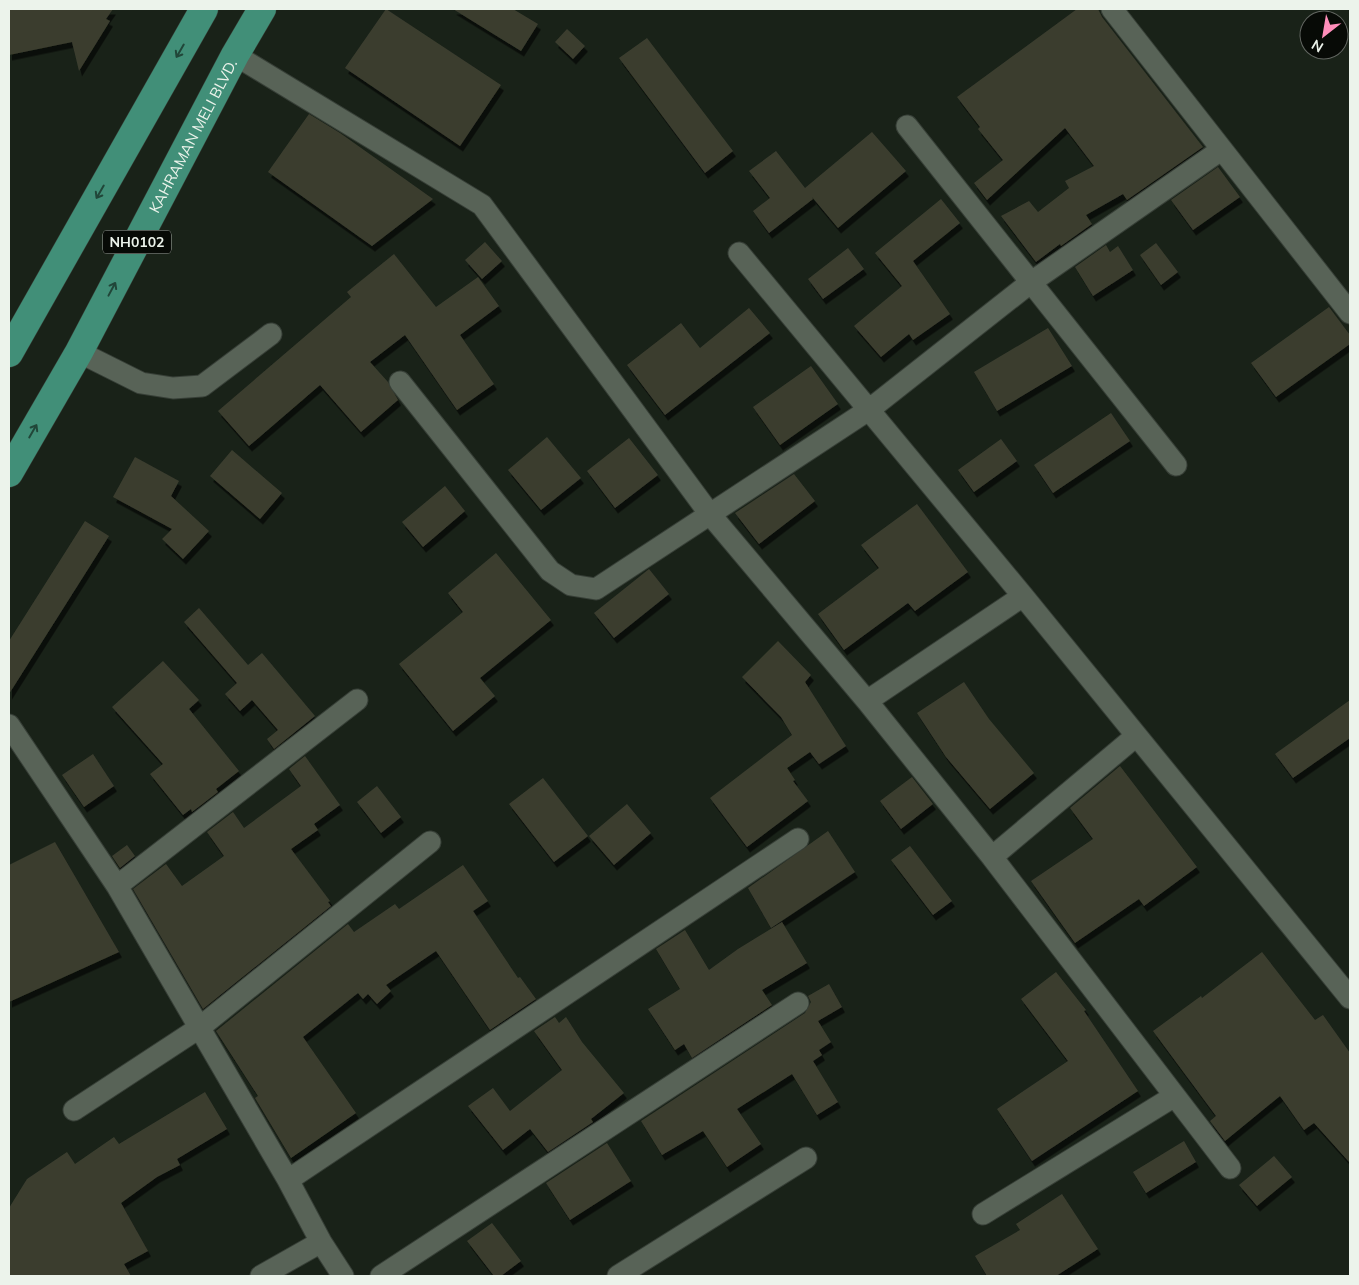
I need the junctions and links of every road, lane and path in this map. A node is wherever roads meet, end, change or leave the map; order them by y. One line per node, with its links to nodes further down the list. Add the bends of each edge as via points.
1 (204, 9): 12 (highway, NH0102, one-way to 12)
2 (262, 9): 4 (highway, KAHRAMAN MELI BLVD. / NH0102)
3 (1112, 9): 6 (street)
4 (236, 55): 11 (highway, KAHRAMAN MELI BLVD. / NH0102, one-way to 4); 17 (street, via 482,205)
5 (907, 126): 8 (street)
6 (1221, 150): 8 (street); 9 (street)
7 (739, 253): 14 (street)
8 (1030, 283): 14 (street); 15 (street)
9 (1350, 313)
10 (271, 334): 11 (street, via 202,386 173,388 141,383)
11 (79, 352): 16 (highway, KAHRAMAN MELI BLVD. / NH0102, one-way to 11)
12 (9, 353)
13 (400, 382): 17 (street, via 550,571 571,585 596,589)
14 (870, 409): 17 (street); 18 (street)
15 (1176, 465)
16 (9, 473)
17 (710, 513): 20 (street)
18 (1023, 596): 20 (street); 22 (street)
19 (357, 700): 26 (street)
20 (866, 701): 25 (street)
21 (9, 725): 26 (street)
22 (1136, 736): 25 (street); 27 (street)
23 (798, 839): 34 (street)
24 (430, 842): 29 (street)
25 (992, 857): 30 (street)
26 (117, 886): 29 (street)
27 (1350, 998)
28 (798, 1002): 39 (street)
29 (199, 1028): 31 (street); 34 (street)
30 (1173, 1097): 33 (street); 35 (street)
31 (74, 1110)
32 (806, 1158): 40 (street)
33 (1230, 1168)
34 (288, 1180): 36 (street)
35 (983, 1214)
36 (321, 1242): 37 (street); 38 (street)
37 (261, 1276)
38 (343, 1276)
39 (381, 1276)
40 (618, 1276)

